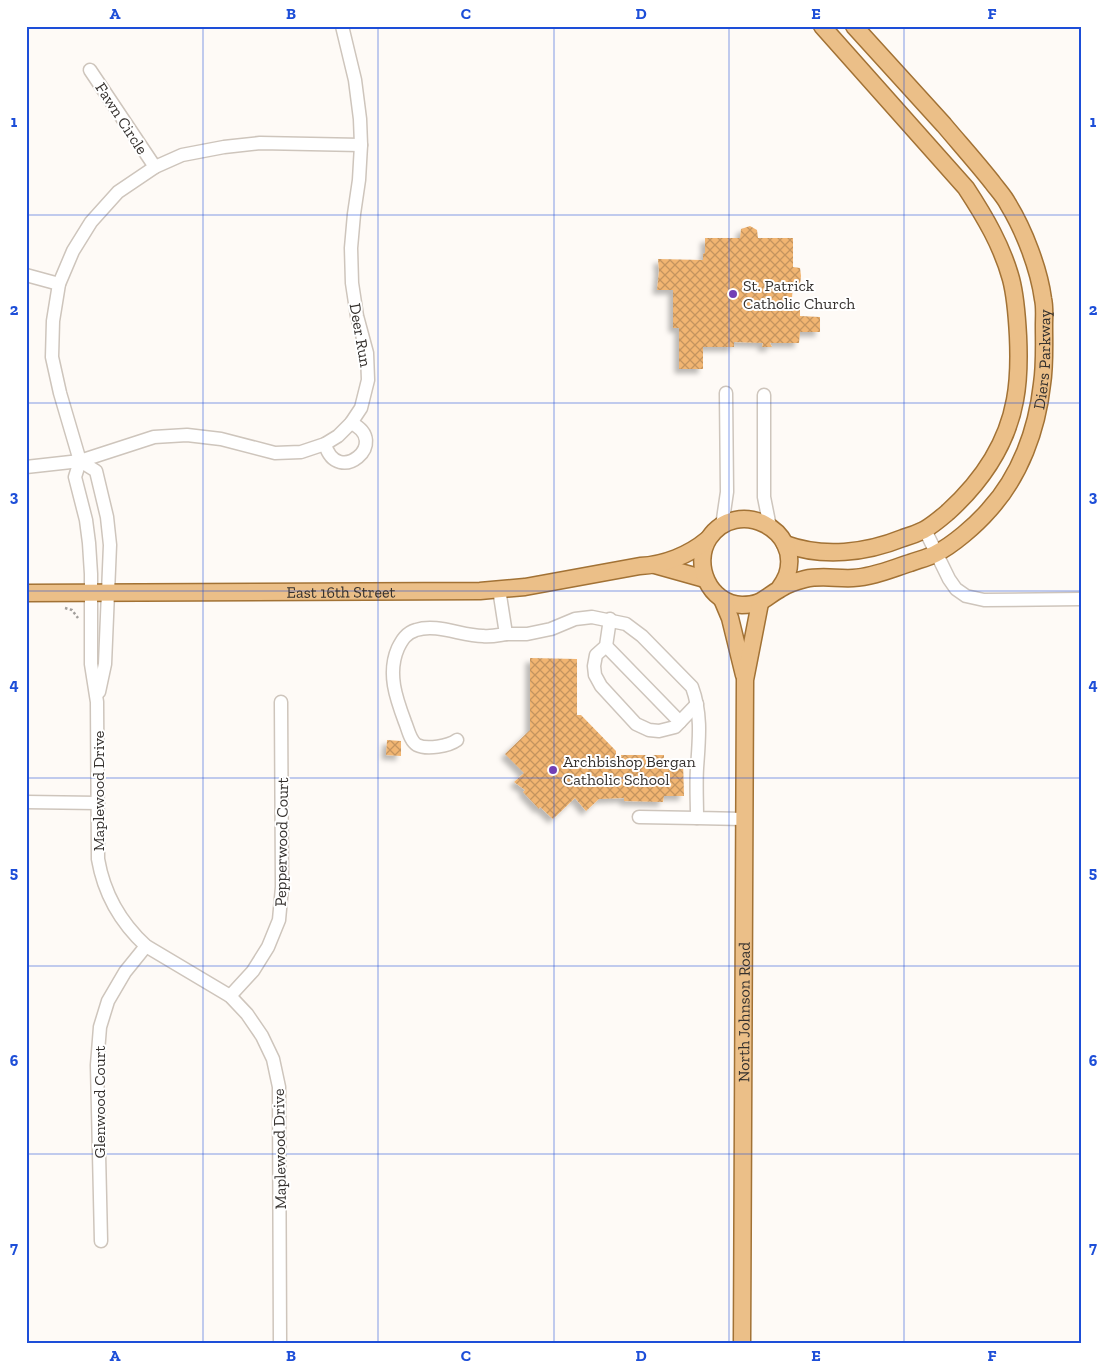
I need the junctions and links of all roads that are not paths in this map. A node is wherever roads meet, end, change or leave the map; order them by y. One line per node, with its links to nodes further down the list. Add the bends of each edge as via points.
1 (342, 26): 5 (street, Deer Run, via 355,80)
2 (822, 26): 17 (main road, Diers Parkway, via 966,188 994,232 1013,288 1019,364 1008,426 980,479 958,503)
3 (854, 26): 20 (main road, Diers Parkway, via 975,160 1008,203 1025,239 1044,300 1044,366 1037,419 1029,443 1004,491 989,510)
4 (90, 70): 6 (street, Fawn Circle)
5 (361, 146): 6 (street, via 260,144 224,147 182,155); 11 (street, Deer Run, via 351,248 352,283 367,353 368,380 361,408)
6 (154, 167): 8 (street, via 118,192 91,222 73,251)
7 (26, 275): 8 (street)
8 (59, 284): 13 (street, via 52,358)
9 (726, 393): 15 (street, via 727,492)
10 (764, 395): 16 (street, via 764,497)
11 (351, 423): 12 (street, Deer Run); 12 (street, via 365,437 361,456 342,463 330,456)
12 (325, 444): 13 (street, Deer Run, via 301,452 275,453 221,439 188,435 154,437)
13 (80, 460): 14 (street, Deer Run); 26 (street, Maplewood Drive, via 75,477 89,543); 27 (street, Maplewood Drive, via 96,471 107,517 110,562)
14 (26, 467)
15 (722, 526): 16 (main road, via 742,519); 18 (main road)
16 (770, 527): 19 (main road)
17 (925, 530): 19 (main road, Diers Parkway, via 874,549 845,552 800,550); 20 (street)
18 (708, 540): 21 (main road, East 16th Street, via 696,550); 22 (main road, via 702,557)
19 (785, 544): 24 (main road, via 789,560 787,574)
20 (935, 554): 24 (main road, Diers Parkway, via 872,576 825,576); 29 (street, via 949,580 966,596 984,600)
21 (655, 565): 22 (main road, East 16th Street); 23 (main road, East 16th Street)
22 (705, 579): 28 (main road)
23 (499, 589): 27 (main road, East 16th Street); 32 (street)
24 (779, 589): 30 (main road)
25 (26, 593): 26 (main road, East 16th Street)
26 (90, 593): 27 (main road, East 16th Street); 35 (street, Maplewood Drive, via 91,664)
27 (107, 593): 35 (street, Maplewood Drive, via 105,664)
28 (722, 599): 30 (main road, via 741,605); 34 (main road, North Johnson Road, via 730,618)
29 (1081, 599)
30 (760, 603): 34 (main road, North Johnson Road)
31 (610, 619): 32 (street, via 592,617 527,634); 33 (street); 37 (street, via 626,624 642,636 692,687)
32 (506, 634): 39 (street, via 484,637 425,628 406,635 400,643 392,665 392,681 413,741 418,746 434,747)
33 (606, 646): 38 (street); 38 (street, via 596,656 595,675 600,686 631,718 643,728 659,731 675,727)
34 (745, 680): 44 (main road, North Johnson Road)
35 (97, 702): 41 (street, Maplewood Drive)
36 (281, 702): 46 (street, Pepperwood Court, via 282,887 279,920 268,947)
37 (697, 704): 38 (street); 43 (street, via 700,717)
38 (680, 722)
39 (457, 740)
40 (26, 802): 41 (street)
41 (98, 803): 45 (street, Maplewood Drive, via 98,859 107,892 118,915)
42 (639, 817): 43 (street)
43 (697, 818): 44 (street)
44 (743, 819): 49 (main road, North Johnson Road)
45 (146, 946): 46 (street, Maplewood Drive); 47 (street, Glenwood Court, via 108,1001 100,1027 97,1065)
46 (230, 996): 48 (street, Maplewood Drive, via 262,1036 273,1059 279,1087)
47 (101, 1242)
48 (280, 1343)
49 (742, 1343)

